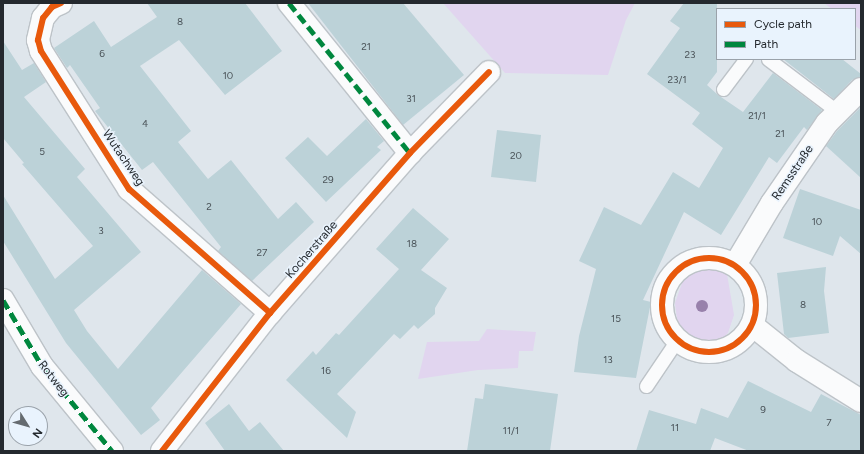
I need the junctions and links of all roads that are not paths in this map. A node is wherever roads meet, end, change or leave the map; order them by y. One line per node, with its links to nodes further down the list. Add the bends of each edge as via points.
1 (62, 3): 12 (street, Wutachweg, via 52,7 43,18 38,40 41,51 129,189)
2 (289, 3): 9 (street)
3 (745, 60): 6 (lane)
4 (769, 60): 8 (lane)
5 (489, 72): 9 (street, Kocherstraße)
6 (723, 89)
7 (861, 89): 8 (street, Remsstraße)
8 (838, 112): 10 (street, Remsstraße, via 827,123 772,203)
9 (410, 153): 12 (street, Kocherstraße)
10 (735, 265): 13 (street, via 744,272 755,291 757,303); 14 (street, via 713,257 702,258 687,263 675,272 667,284 662,299 665,322)
11 (3, 300): 17 (street, Rotweg, via 42,366)
12 (270, 313): 18 (street, Kocherstraße)
13 (752, 325): 14 (street, via 735,345 720,351 705,352 690,348); 16 (street, via 798,361)
14 (678, 340): 15 (lane)
15 (646, 386)
16 (861, 401)
17 (112, 451)
18 (162, 451)

